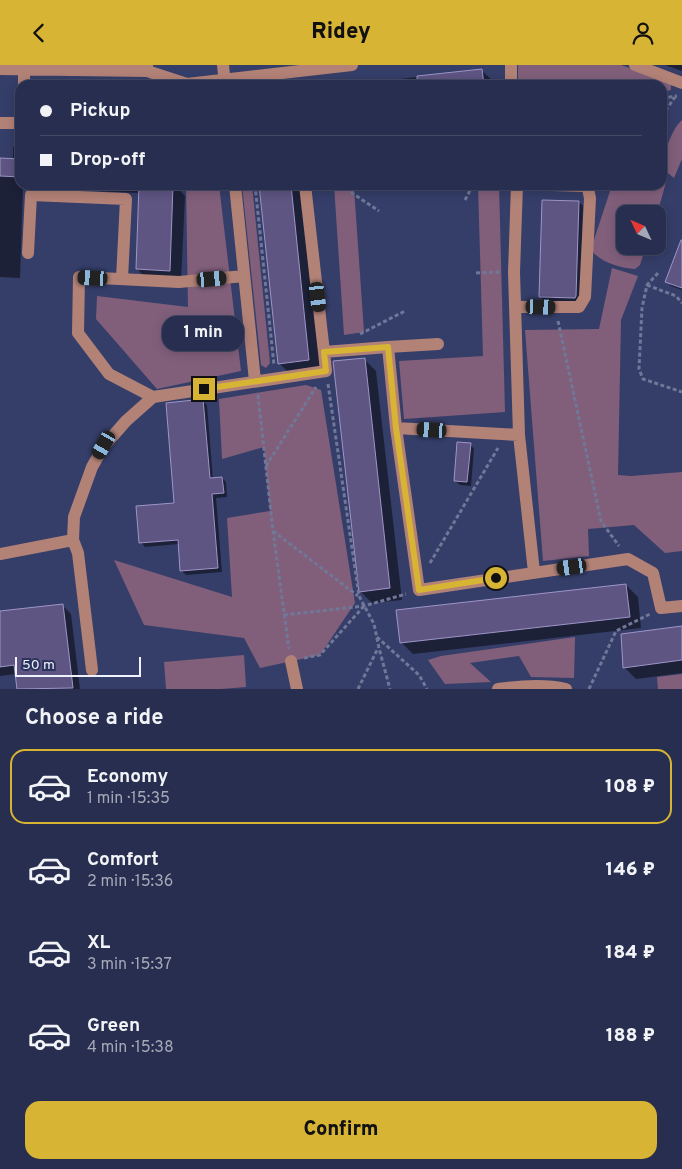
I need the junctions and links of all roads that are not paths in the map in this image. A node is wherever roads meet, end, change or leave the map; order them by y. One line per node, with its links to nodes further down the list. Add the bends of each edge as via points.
1 (222, 65): 10 (lane)
2 (352, 65): 11 (lane)
3 (511, 65): 12 (lane)
4 (635, 65): 13 (lane)
5 (147, 68): 7 (lane); 9 (lane)
6 (0, 69): 7 (lane)
7 (24, 69): 8 (lane)
8 (24, 80)
9 (177, 80)
10 (224, 80)
11 (239, 80)
12 (511, 80)
13 (682, 83)
14 (0, 123): 15 (lane)
15 (15, 123)
16 (235, 190): 21 (lane)
17 (306, 190): 26 (lane)
18 (517, 190): 23 (lane)
19 (588, 190): 23 (lane, via 585,297 579,307)
20 (28, 253): 22 (lane, via 31,195 126,199)
21 (244, 276): 22 (lane, via 179,282); 27 (lane)
22 (122, 279): 28 (lane, via 79,277 78,333 109,374)
23 (515, 307): 30 (lane)
24 (438, 344): 25 (lane)
25 (388, 347): 26 (lane); 29 (lane)
26 (324, 352): 27 (lane, via 326,371 276,378)
27 (257, 387): 28 (lane)
28 (153, 397): 31 (lane, via 104,445 92,467 74,517)
29 (396, 428): 30 (lane); 33 (lane, via 418,585)
30 (512, 435): 33 (lane)
31 (73, 540): 32 (lane); 36 (lane, via 78,553)
32 (0, 554)
33 (534, 572): 34 (lane, via 628,559 652,573 661,609)
34 (682, 605)
35 (291, 661): 37 (lane)
36 (92, 670)
37 (297, 689)
38 (498, 689): 39 (lane, via 554,686)
39 (566, 689)

